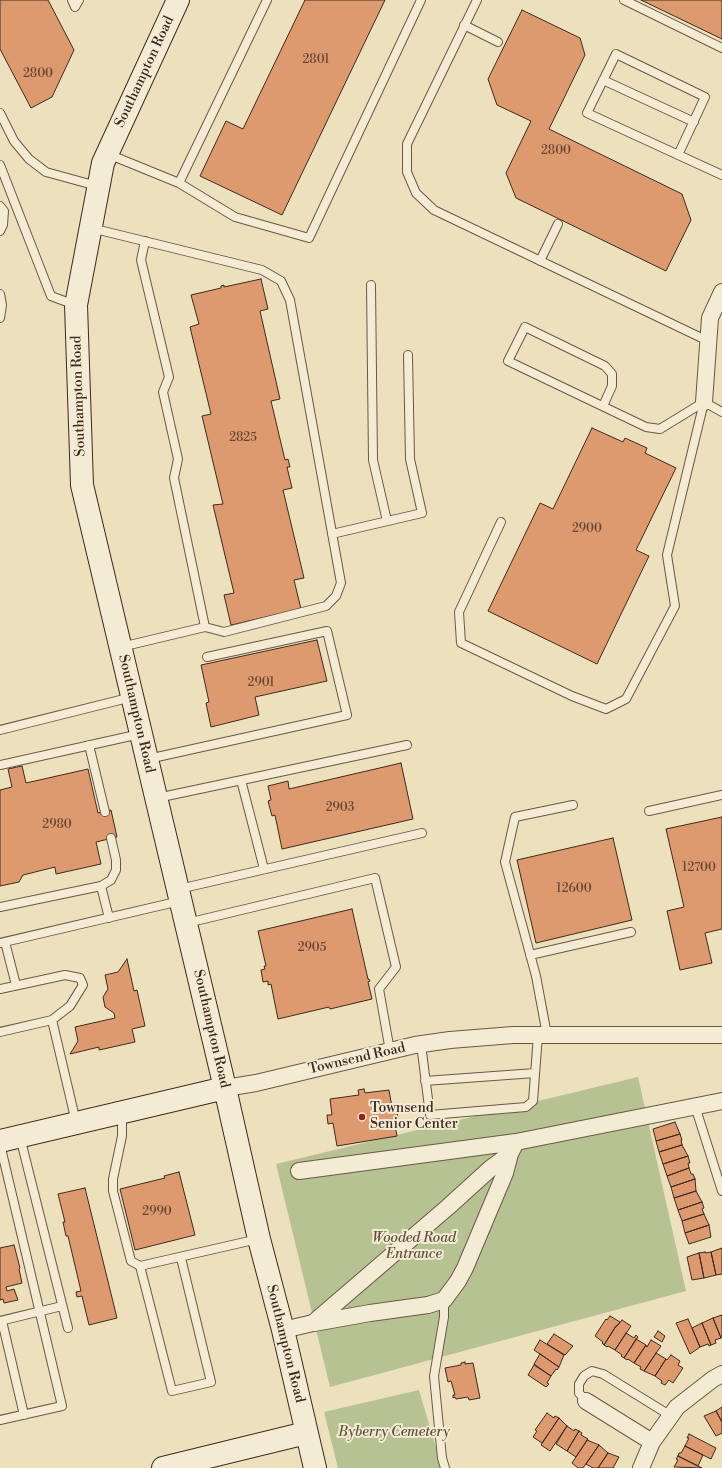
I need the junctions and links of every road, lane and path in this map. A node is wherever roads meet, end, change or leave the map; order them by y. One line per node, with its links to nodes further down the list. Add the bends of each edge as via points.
1 (72, 0): 2 (lane, via 75,7)
2 (79, 0)
3 (178, 0): 14 (street, Southampton Road)
4 (267, 0): 18 (lane)
5 (421, 0): 18 (lane, via 308,238 235,218)
6 (477, 0): 8 (lane)
7 (624, 0): 10 (lane)
8 (464, 25): 9 (lane); 26 (lane, via 408,144 407,172 416,193 434,210)
9 (498, 42)
10 (722, 48)
11 (603, 80): 13 (lane); 13 (lane, via 616,54 705,97); 15 (lane, via 587,113)
12 (0, 113): 19 (lane, via 14,141 29,159 46,172)
13 (694, 122): 15 (lane)
14 (107, 154): 18 (lane); 19 (street, Southampton Road)
15 (678, 155): 17 (lane)
16 (0, 165): 20 (lane)
17 (722, 175)
18 (179, 183)
19 (98, 186): 23 (street, Southampton Road)
20 (16, 206): 21 (lane); 30 (lane, via 51,296)
21 (2, 208): 24 (lane, via 3,225)
22 (558, 224): 26 (lane)
23 (90, 228): 25 (lane); 30 (street, Southampton Road)
24 (0, 230)
25 (144, 241): 39 (lane, via 262,270 281,281 290,300); 40 (lane, via 141,260 169,377 163,392 178,459 174,478)
26 (540, 261): 32 (lane)
27 (371, 285): 37 (lane, via 373,460)
28 (722, 292): 32 (street, via 710,318)
29 (0, 294): 31 (lane)
30 (76, 306): 41 (street, Southampton Road, via 82,485)
31 (0, 318)
32 (708, 341): 34 (street)
33 (408, 355): 37 (lane, via 410,459 422,513)
34 (704, 402): 35 (lane, via 660,429 646,427); 36 (lane); 38 (lane, via 667,555 675,606 626,699 606,709 572,696 461,643 459,612)
35 (602, 406): 35 (lane, via 508,361 525,326 605,366 612,374 612,386)
36 (722, 412)
37 (387, 521): 39 (lane)
38 (501, 522)
39 (332, 534): 40 (lane, via 341,582 336,596 326,606 224,632)
40 (205, 627): 41 (lane)
41 (120, 647): 43 (street, Southampton Road)
42 (206, 657): 48 (lane, via 327,631 347,715)
43 (132, 697): 44 (lane); 45 (street, Southampton Road)
44 (0, 730)
45 (141, 734): 46 (lane); 48 (street, Southampton Road)
46 (89, 745): 49 (lane); 55 (lane)
47 (407, 745): 50 (lane)
48 (147, 759): 52 (street, Southampton Road)
49 (0, 764)
50 (241, 780): 52 (lane); 58 (lane)
51 (722, 795): 54 (lane)
52 (156, 798): 60 (street, Southampton Road)
53 (573, 805): 66 (lane, via 515,817 505,862)
54 (649, 811)
55 (104, 812)
56 (422, 833): 58 (lane)
57 (111, 838): 59 (lane, via 116,870 111,880)
58 (264, 869): 60 (lane)
59 (101, 886): 61 (lane); 62 (lane)
60 (179, 895): 62 (lane); 63 (street, Southampton Road)
61 (0, 907)
62 (109, 918): 65 (lane)
63 (186, 923): 74 (lane, via 375,878 396,967 379,989); 77 (street, Southampton Road)
64 (631, 932): 66 (lane)
65 (2, 942): 67 (lane)
66 (530, 955): 71 (lane, via 536,976)
67 (16, 985): 68 (lane); 69 (lane, via 66,975 80,978 82,985 70,1006)
68 (0, 989)
69 (52, 1020): 70 (lane); 81 (lane)
70 (0, 1032)
71 (543, 1035): 72 (street, Townsend Road); 73 (street, Townsend Road, via 513,1035); 75 (lane)
72 (722, 1035)
73 (421, 1044): 74 (street, Townsend Road); 76 (lane)
74 (390, 1051): 77 (street, Townsend Road)
75 (535, 1073): 76 (lane); 76 (lane, via 532,1101 526,1107 430,1115)
76 (425, 1081)
77 (225, 1088): 80 (street, Townsend Road); 86 (street, Southampton Road)
78 (722, 1101): 79 (street)
79 (695, 1106): 83 (street); 85 (lane)
80 (122, 1112): 81 (street, Townsend Road); 88 (lane, via 122,1136 113,1190 131,1261)
81 (76, 1123): 82 (street, Townsend Road)
82 (7, 1141): 90 (lane); 91 (lane)
83 (513, 1148): 84 (street); 89 (street, via 465,1268); 93 (street)
84 (299, 1171)
85 (722, 1191)
86 (259, 1239): 87 (lane); 95 (street, Southampton Road)
87 (181, 1258): 88 (lane); 88 (lane, via 211,1382 172,1391)
88 (140, 1266)
89 (444, 1300): 93 (street, via 428,1305); 105 (lane, via 444,1318 434,1376)
90 (62, 1306): 91 (lane); 94 (lane)
91 (40, 1312): 92 (lane); 98 (lane, via 62,1406)
92 (1, 1321): 98 (lane)
93 (313, 1323): 95 (street)
94 (68, 1328)
95 (283, 1330): 101 (street, Southampton Road)
96 (722, 1374): 99 (street, via 677,1407)
97 (586, 1401): 99 (lane, via 579,1393 579,1384 584,1376 592,1371 602,1374); 102 (street)
98 (24, 1415): 100 (lane)
99 (671, 1416): 102 (street)
100 (0, 1420)
101 (306, 1433): 103 (street, via 215,1459); 104 (street, Southampton Road)
102 (652, 1442): 106 (street)
103 (163, 1468)
104 (315, 1468)
105 (445, 1468)
106 (641, 1468)

